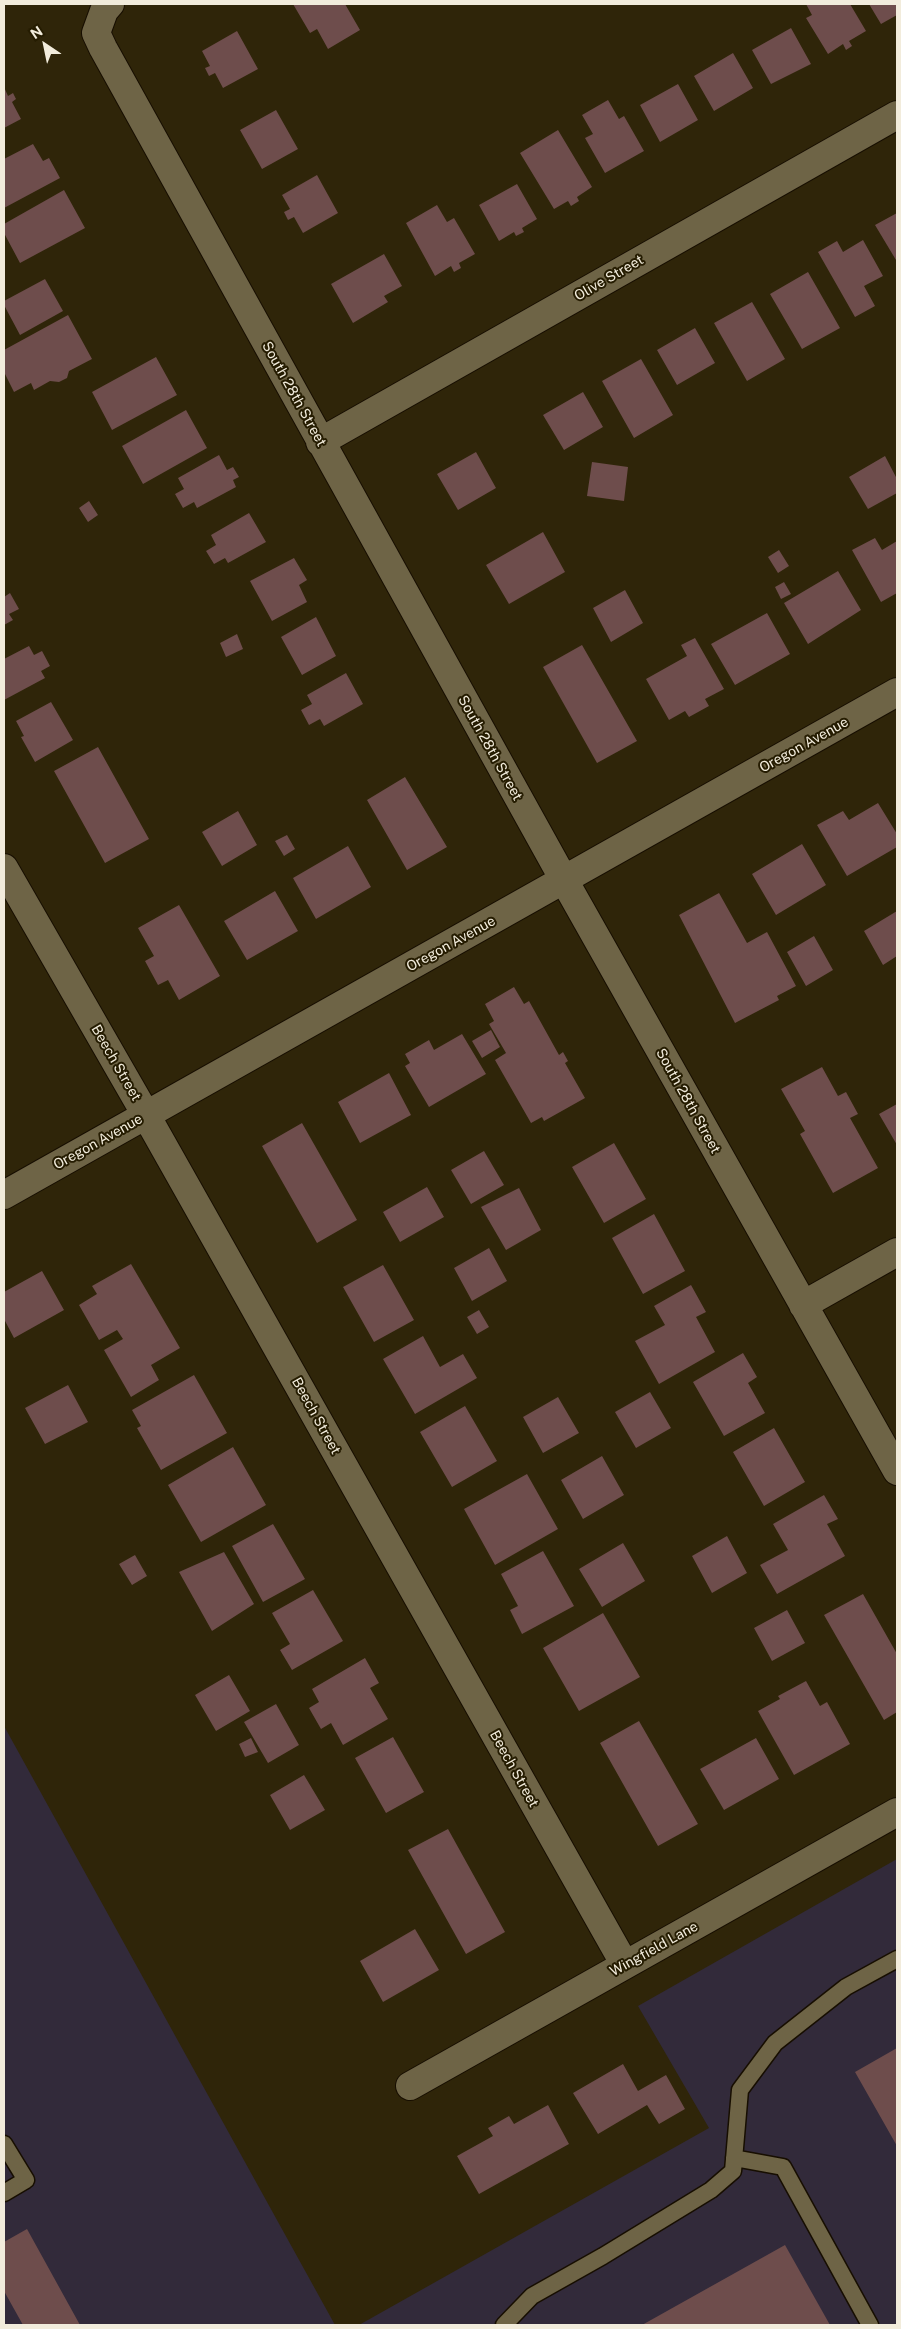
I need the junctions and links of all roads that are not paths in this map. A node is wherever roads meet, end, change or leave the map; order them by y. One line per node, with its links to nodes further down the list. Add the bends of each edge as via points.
1 (105, 12): 3 (street, South 28th Street, via 96,33 103,48)
2 (897, 115): 3 (street, Olive Street)
3 (320, 442): 6 (street, South 28th Street)
4 (897, 692): 6 (street, Oregon Avenue)
5 (4, 868): 7 (street, Beech Street)
6 (564, 880): 7 (street, Oregon Avenue); 10 (street, South 28th Street)
7 (146, 1115): 8 (street, Oregon Avenue); 14 (street, Beech Street)
8 (4, 1195)
9 (897, 1252): 10 (street)
10 (803, 1305): 11 (street, South 28th Street)
11 (897, 1471)
12 (897, 1812): 14 (street, Wingfield Lane)
13 (897, 1959): 17 (lane, via 846,1987 775,2043 740,2090)
14 (625, 1965): 15 (street, Wingfield Lane)
15 (410, 2086)
16 (4, 2144): 18 (lane, via 26,2180)
17 (734, 2158): 19 (lane, via 733,2171 711,2190 532,2296); 20 (lane, via 783,2167)
18 (4, 2193)
19 (504, 2325)
20 (870, 2325)

